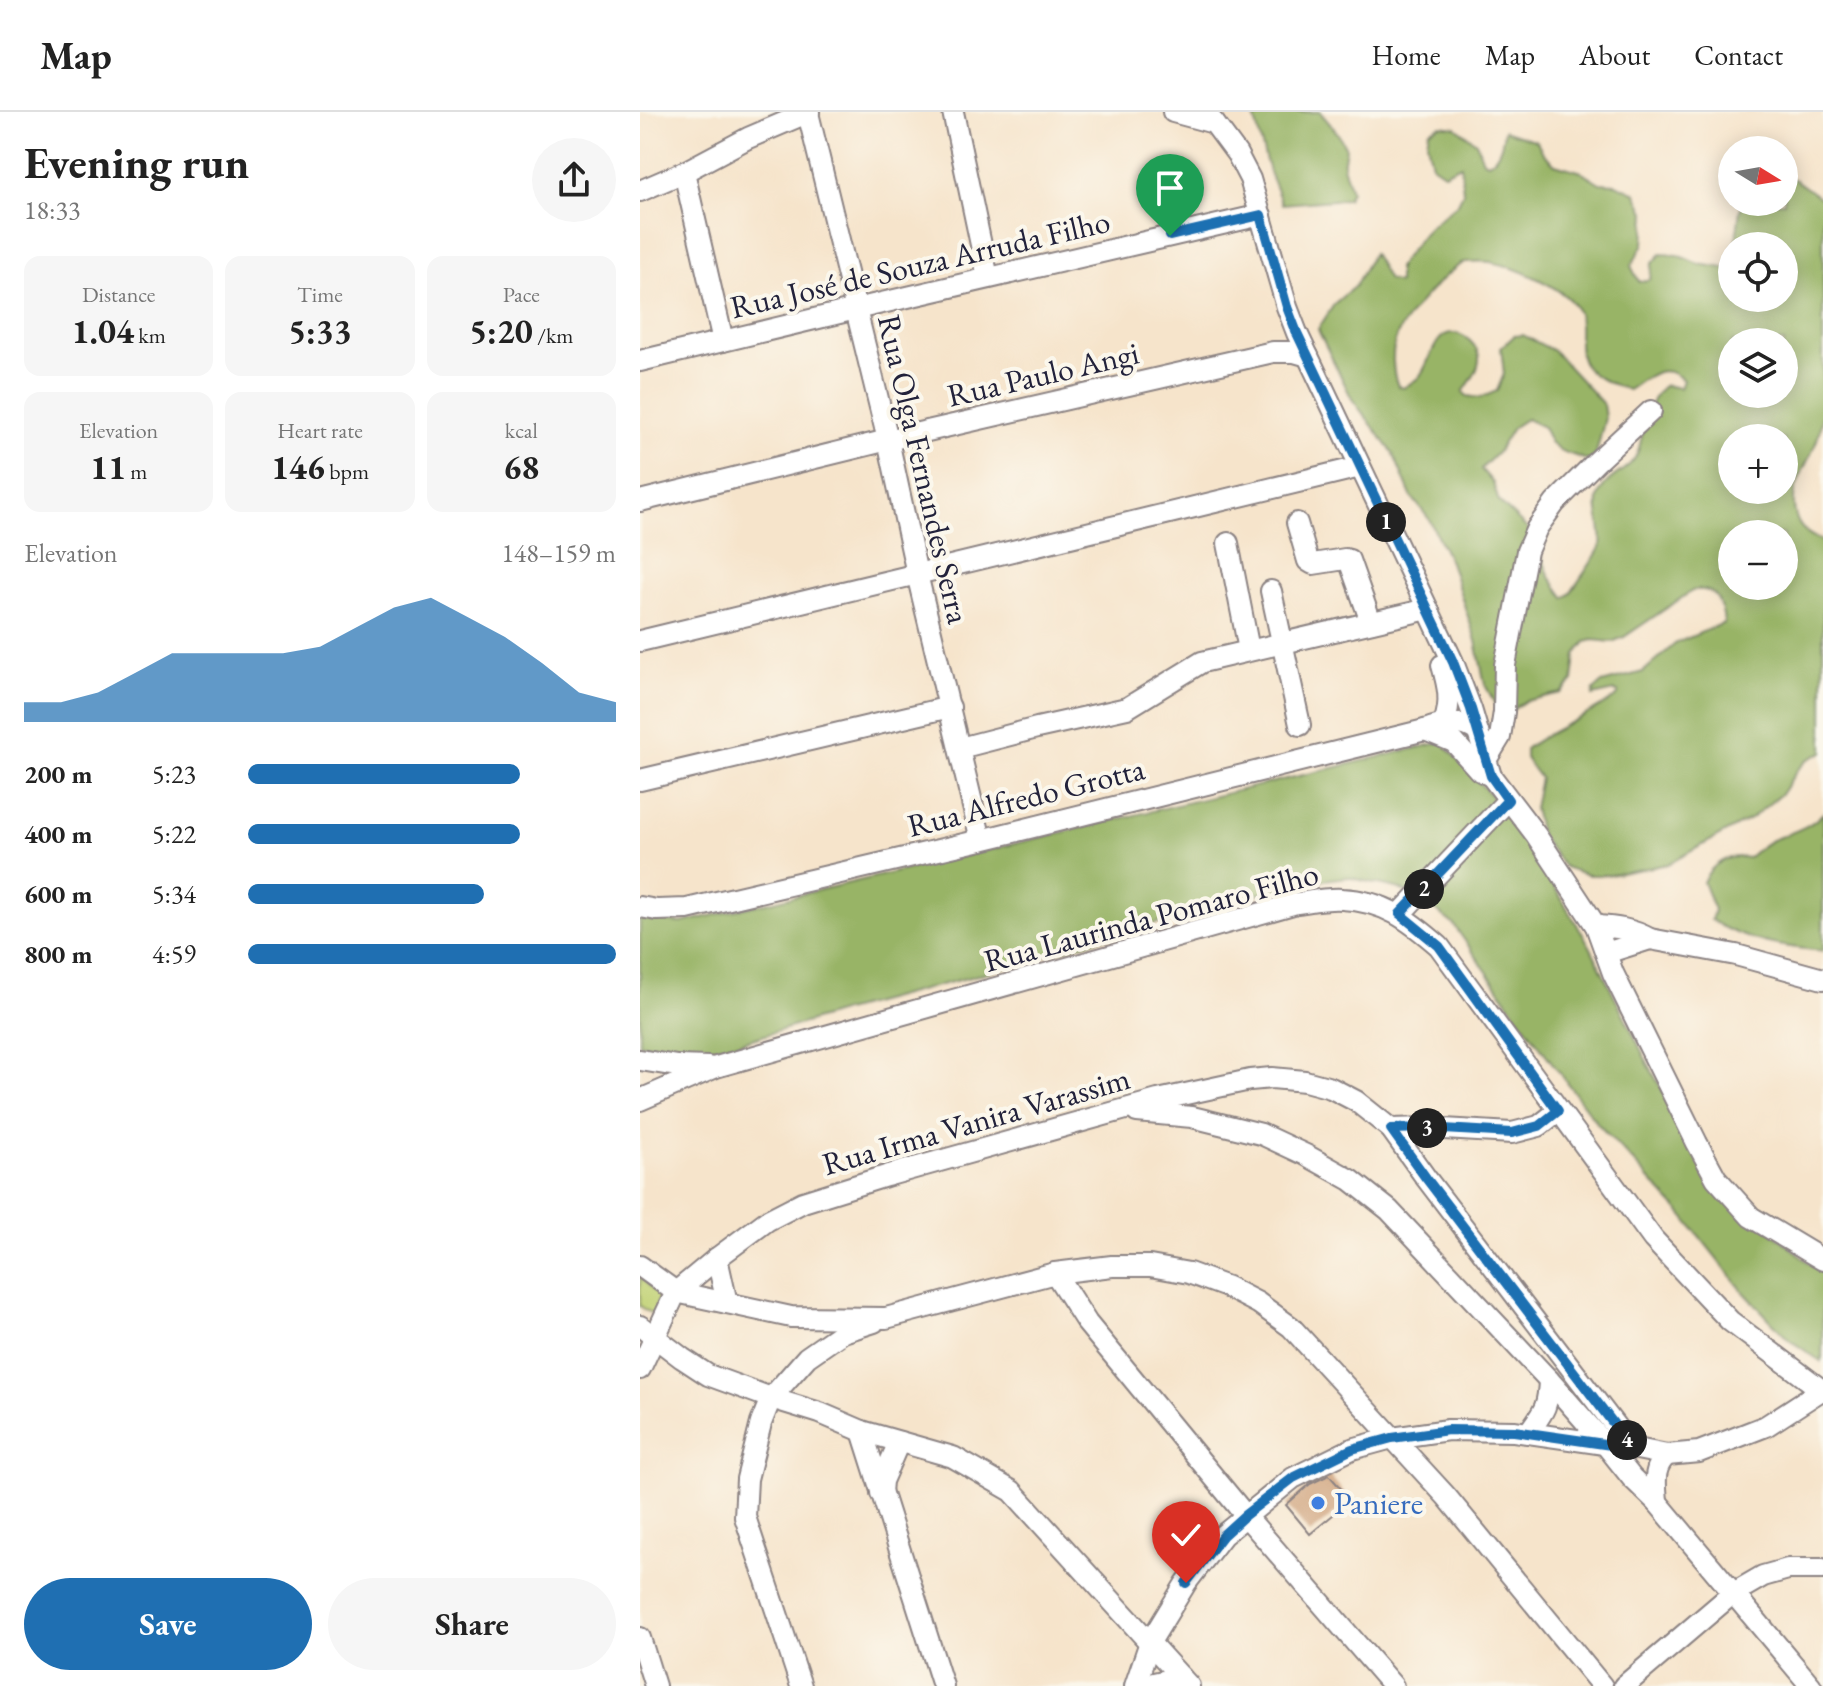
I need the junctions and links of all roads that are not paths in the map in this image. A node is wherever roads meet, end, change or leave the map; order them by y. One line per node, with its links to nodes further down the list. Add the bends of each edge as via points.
1 (808, 112): 5 (street); 9 (street, Rua Olga Fernandes Serra)
2 (953, 112): 8 (street)
3 (1173, 112): 4 (street)
4 (1209, 117): 7 (street, via 1237,154)
5 (684, 172): 6 (street); 11 (street)
6 (640, 191)
7 (1261, 215): 8 (street, Rua José de Souza Arruda Filho); 10 (street)
8 (988, 278): 9 (street, Rua José de Souza Arruda Filho)
9 (856, 309): 11 (street, Rua José de Souza Arruda Filho); 16 (street, Rua Olga Fernandes Serra)
10 (1297, 333): 12 (street, Rua Paulo Angi); 13 (street)
11 (723, 341): 14 (street, Rua José de Souza Arruda Filho)
12 (1273, 352): 13 (street, Rua Paulo Angi); 16 (street, Rua Paulo Angi)
13 (1308, 356): 17 (street)
14 (640, 361)
15 (1651, 411): 34 (street, via 1565,492 1537,528 1527,551 1505,665 1500,737)
16 (888, 440): 18 (street, Rua Paulo Angi); 21 (street, Rua Olga Fernandes Serra)
17 (1360, 467): 21 (street); 23 (street)
18 (640, 501)
19 (1297, 523): 24 (street, via 1308,561 1349,560)
20 (1228, 543): 27 (street)
21 (917, 574): 25 (street); 29 (street, Rua Olga Fernandes Serra)
22 (1271, 591): 26 (street)
23 (1420, 611): 24 (street); 28 (street); 31 (street, via 1449,689 1449,704)
24 (1371, 622): 26 (street)
25 (640, 641)
26 (1282, 642): 27 (street); 30 (street)
27 (1249, 650): 33 (street, via 1202,662 1127,708)
28 (1464, 688): 31 (street, via 1455,715); 32 (street)
29 (950, 707): 33 (street, Rua Olga Fernandes Serra); 35 (street)
30 (1300, 725)
31 (1434, 726): 32 (street, Rua Alfredo Grotta, via 1467,725); 34 (street, via 1479,770); 37 (street, Rua Alfredo Grotta)
32 (1478, 732): 34 (street)
33 (960, 748): 37 (street, Rua Olga Fernandes Serra)
34 (1488, 768): 36 (street)
35 (640, 780)
36 (1508, 800): 39 (street); 40 (street)
37 (981, 840): 38 (street, Rua Alfredo Grotta, via 687,909)
38 (640, 907)
39 (1400, 914): 45 (street, Rua Laurinda Pomaro Filho, via 1342,899 1297,903); 48 (street, Rua Laurinda Pomaro Filho, via 1439,946)
40 (1596, 926): 41 (street, via 1618,927); 42 (street)
41 (1650, 939): 42 (street); 43 (street)
42 (1606, 953): 51 (street, via 1716,1178 1751,1217)
43 (1823, 979)
44 (640, 1060): 45 (street, Rua Laurinda Pomaro Filho)
45 (716, 1067): 46 (street, Rua Laurinda Pomaro Filho)
46 (640, 1100)
47 (1117, 1111): 49 (street, Rua Irma Vanira Varassim, via 1272,1078 1331,1088); 50 (street, Rua Irma Vanira Varassim, via 803,1202 768,1220); 61 (street, via 1192,1117 1261,1134 1351,1180 1389,1210)
48 (1558, 1111): 49 (street, via 1539,1126 1512,1133); 62 (street, Rua Laurinda Pomaro Filho, via 1653,1239 1730,1321)
49 (1391, 1129): 70 (street, Rua Irma Vanira Varassim)
50 (717, 1258): 54 (street, Rua Irma Vanira Varassim); 55 (street)
51 (1823, 1260)
52 (640, 1266): 54 (street)
53 (1055, 1273): 57 (street, via 886,1318); 67 (street, via 1150,1266 1227,1287 1291,1327); 74 (street, via 1087,1323)
54 (676, 1292): 55 (street); 58 (street, Rua Irma Vanira Varassim)
55 (727, 1303): 56 (street)
56 (791, 1317): 57 (street); 59 (street, via 812,1334 812,1346)
57 (840, 1324): 59 (street)
58 (647, 1331): 60 (street, Rua Irma Vanira Varassim); 63 (street, via 708,1375)
59 (800, 1364): 63 (street); 64 (street, via 805,1394)
60 (640, 1369)
61 (1549, 1380): 66 (street, via 1545,1411); 69 (street)
62 (1823, 1390): 71 (street, via 1766,1426 1699,1452)
63 (771, 1398): 64 (street); 83 (street, via 747,1479 745,1517)
64 (820, 1413): 65 (street)
65 (862, 1431): 68 (street); 72 (street)
66 (1528, 1433): 67 (street, via 1448,1430); 69 (street)
67 (1392, 1438): 74 (street, via 1352,1449 1293,1478); 87 (street)
68 (899, 1442): 72 (street); 78 (street, via 953,1457 1012,1491)
69 (1605, 1444): 70 (street); 73 (street)
70 (1632, 1448): 71 (street)
71 (1667, 1455): 73 (street, via 1656,1471)
72 (881, 1493): 84 (street)
73 (1657, 1502): 76 (street)
74 (1245, 1515): 77 (street, via 1223,1535); 86 (street)
75 (1823, 1569): 76 (street, via 1788,1569)
76 (1732, 1594): 88 (street); 89 (street)
77 (1168, 1612): 78 (street); 80 (street)
78 (1130, 1621): 80 (street)
79 (640, 1638): 82 (street)
80 (1150, 1642): 81 (street); 85 (street)
81 (1185, 1681): 85 (street)
82 (655, 1686)
83 (801, 1686)
84 (943, 1686)
85 (1138, 1686)
86 (1393, 1686)
87 (1602, 1686)
88 (1624, 1686)
89 (1811, 1686)

